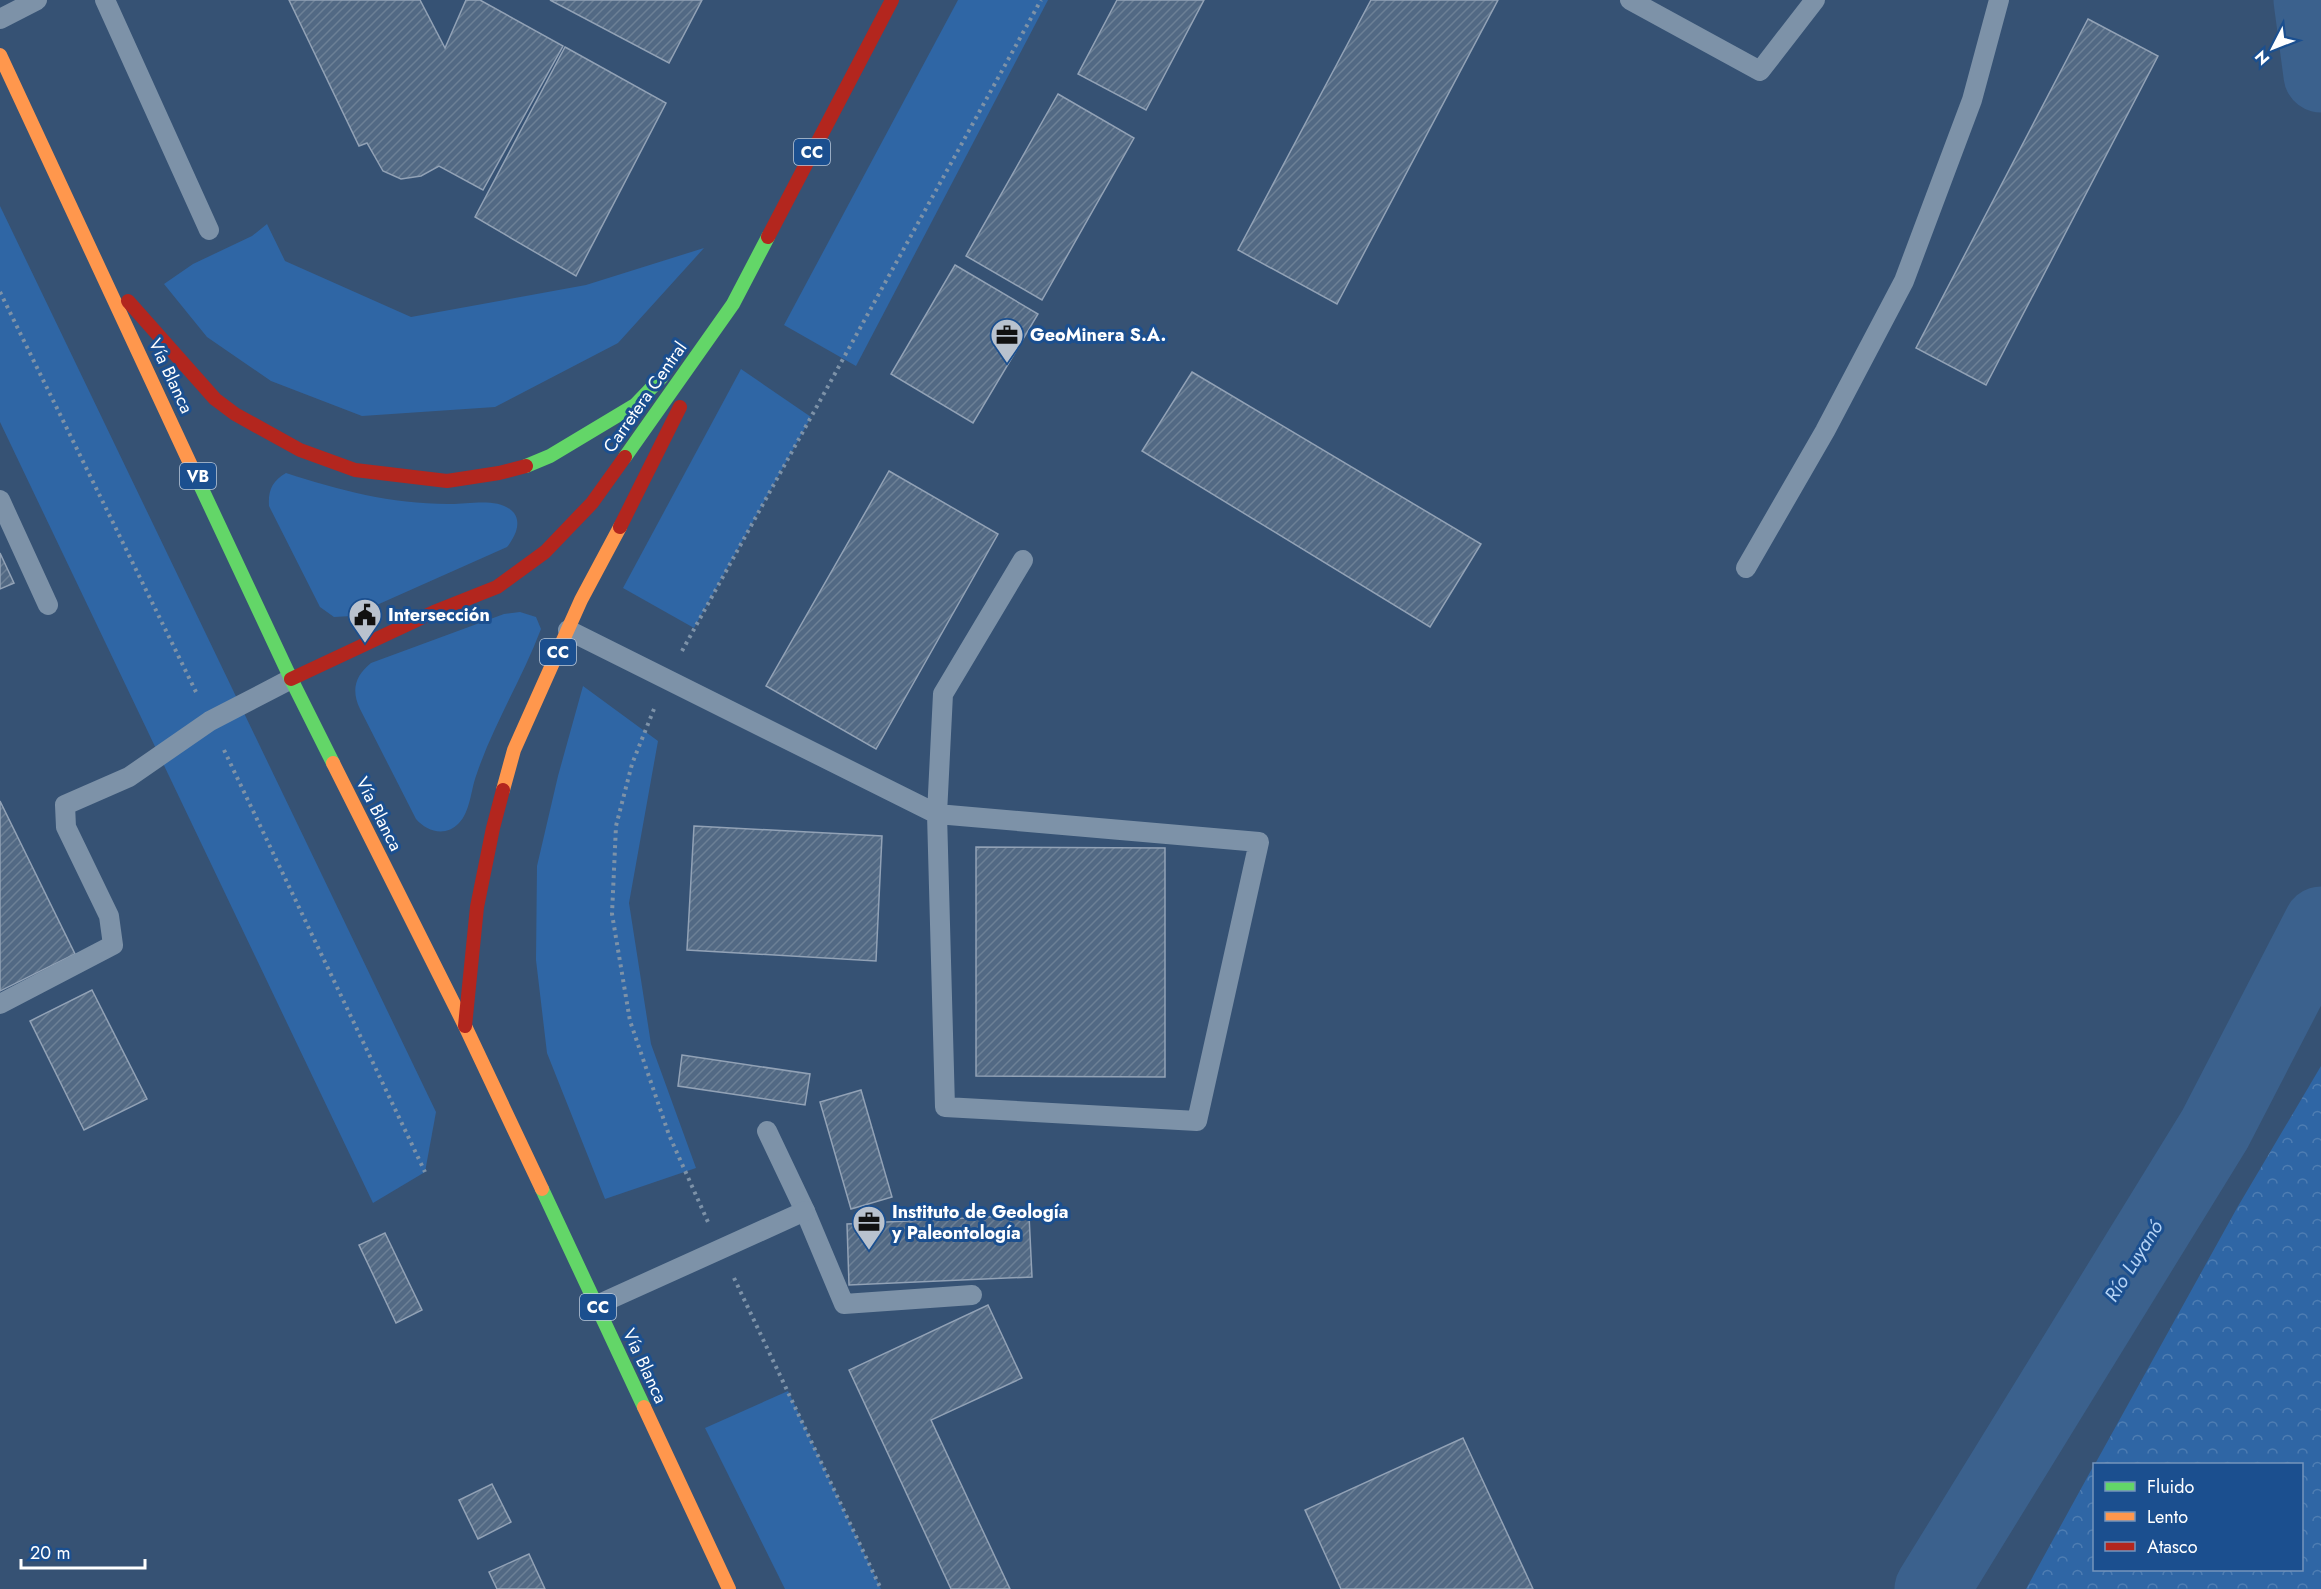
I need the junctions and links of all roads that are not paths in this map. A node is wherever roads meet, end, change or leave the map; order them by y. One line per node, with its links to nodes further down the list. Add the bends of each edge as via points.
1 (37, 0): 7 (lane)
2 (105, 0): 9 (lane)
3 (892, 0): 11 (main road, Carretera Central / CC)
4 (1630, 0): 5 (lane, via 1760,71)
5 (1815, 0)
6 (1999, 0): 14 (lane, via 1972,100 1904,281 1825,431)
7 (0, 19)
8 (0, 55): 10 (main road, Vía Blanca / VB)
9 (209, 230)
10 (104, 273): 11 (main road, via 215,399 256,427 300,450 355,470 447,481 524,467 590,434 635,405); 17 (main road, Vía Blanca / VB)
11 (733, 304): 16 (main road, CC); 17 (main road, Carretera Central / CC, via 592,503 545,552 497,587)
12 (0, 500): 15 (lane)
13 (1023, 560): 18 (lane, via 943,694)
14 (1746, 568)
15 (48, 605)
16 (568, 630): 18 (lane); 20 (main road, CC, via 514,750 493,828 477,906)
17 (291, 679): 19 (lane, via 210,721 129,777 65,805 66,827 109,916 113,945); 20 (main road, Vía Blanca / CC)
18 (936, 814): 18 (lane, via 945,1107 1197,1122 1259,842)
19 (0, 1004)
20 (465, 1026): 24 (main road, Vía Blanca / CC)
21 (766, 1131): 22 (lane)
22 (805, 1211): 23 (lane, via 844,1304); 24 (lane)
23 (972, 1295)
24 (597, 1305): 25 (main road, Vía Blanca / CC)
25 (729, 1589)

